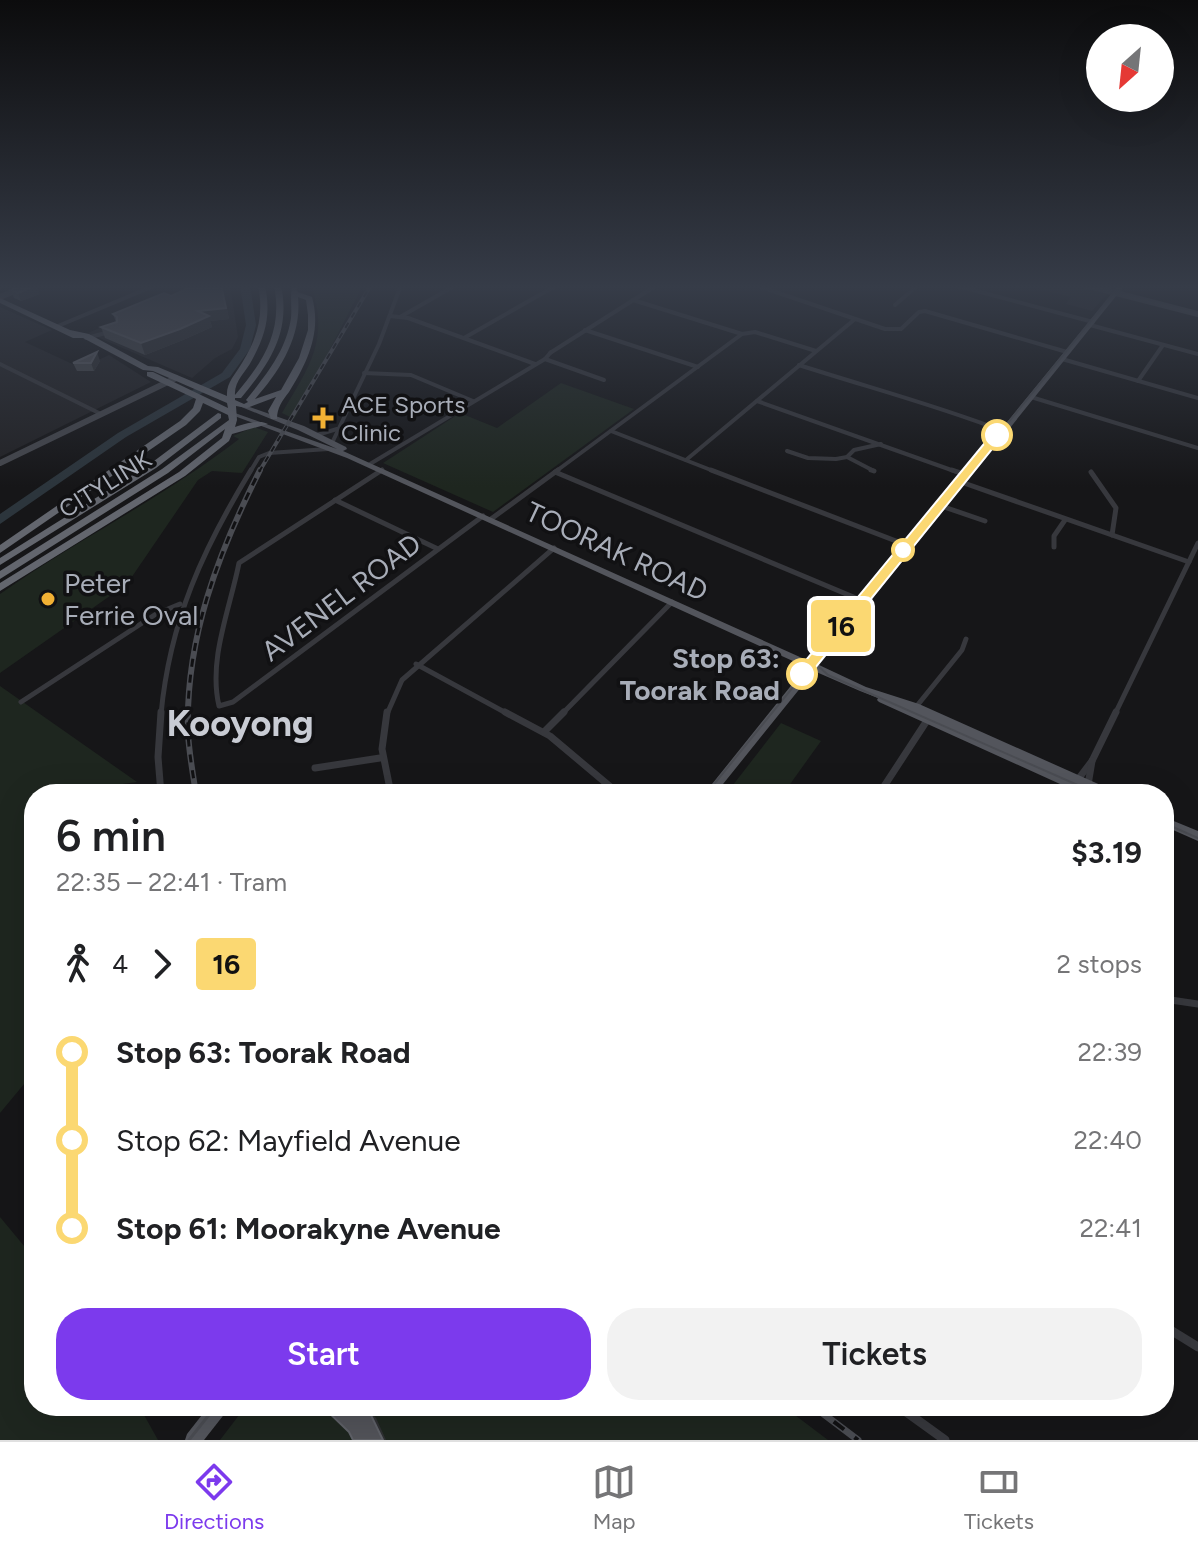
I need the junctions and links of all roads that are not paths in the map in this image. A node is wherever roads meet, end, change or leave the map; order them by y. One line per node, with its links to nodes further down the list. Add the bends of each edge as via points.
1 (115, 352): 21 (highway, TOORAK ROAD)
2 (252, 352): 27 (highway)
3 (268, 352): 34 (highway)
4 (284, 352): 34 (highway, CITYLINK)
5 (305, 352): 28 (highway)
6 (374, 352): 22 (street)
7 (503, 352): 17 (street)
8 (551, 352): 16 (street)
9 (654, 352): 20 (street)
10 (718, 352): 20 (street, AVENEL ROAD)
11 (815, 352): 19 (street)
12 (1053, 352): 15 (street)
13 (1068, 352): 15 (main road)
14 (1158, 352): 25 (street)
15 (1065, 356): 25 (street); 30 (main road)
16 (543, 359): 17 (street); 24 (street)
17 (533, 363): 32 (street)
18 (0, 364): 35 (street)
19 (799, 365): 33 (street); 41 (street, via 937,405)
20 (698, 367): 40 (street, AVENEL ROAD)
21 (146, 368): 23 (highway, TOORAK ROAD); 26 (highway, TOORAK ROAD)
22 (364, 373): 32 (street, via 411,375); 39 (street)
23 (176, 378): 26 (main road); 29 (highway, TOORAK ROAD)
24 (604, 380)
25 (1138, 381): 31 (street)
26 (166, 383): 29 (highway, TOORAK ROAD); 35 (main road)
27 (232, 383): 29 (highway); 34 (highway)
28 (285, 391): 34 (highway); 37 (highway, via 273,407)
29 (198, 392): 34 (highway, TOORAK ROAD); 36 (highway)
30 (1031, 397): 41 (main road); 45 (street)
31 (1198, 398)
32 (472, 401): 51 (street)
33 (757, 401): 43 (street); 49 (street)
34 (236, 412): 36 (highway); 37 (main road, TOORAK ROAD); 38 (main road, TOORAK ROAD); 38 (highway, via 243,427); 69 (highway); 71 (highway, CITYLINK, via 165,471); 72 (highway, via 212,452)
35 (101, 414): 50 (main road)
36 (194, 416): 68 (highway)
37 (274, 417): 42 (main road, TOORAK ROAD)
38 (264, 424): 42 (main road, TOORAK ROAD)
39 (337, 429): 42 (street); 44 (street)
40 (611, 431): 49 (street); 53 (street, AVENEL ROAD)
41 (1003, 431): 55 (main road)
42 (314, 439): 44 (main road, TOORAK ROAD); 47 (street)
43 (881, 444): 48 (street, via 854,450); 55 (street)
44 (330, 446): 47 (street); 51 (main road, TOORAK ROAD)
45 (1198, 448)
46 (787, 451): 48 (street, via 816,459)
47 (299, 453): 75 (street, via 259,457)
48 (847, 457): 52 (street)
49 (686, 460): 64 (street)
50 (0, 463)
51 (376, 467): 57 (street); 59 (main road, TOORAK ROAD)
52 (874, 471)
53 (555, 472): 59 (street, AVENEL ROAD); 73 (street)
54 (1091, 472): 62 (street, via 1116,508)
55 (967, 475): 56 (main road)
56 (961, 482): 58 (main road); 60 (street)
57 (335, 500): 67 (street); 67 (street, AVENEL ROAD, via 239,563 219,657 221,707)
58 (941, 506): 61 (street); 64 (main road)
59 (487, 518): 66 (main road, TOORAK ROAD); 67 (street, AVENEL ROAD)
60 (1065, 520): 62 (street); 65 (street, via 1053,538)
61 (985, 521)
62 (1112, 535): 70 (street)
63 (1198, 543): 70 (street)
64 (909, 546): 73 (main road)
65 (1054, 547)
66 (554, 548): 74 (main road, TOORAK ROAD); 79 (street)
67 (438, 549)
68 (0, 550)
69 (0, 562)
70 (1189, 562): 87 (street)
71 (0, 576)
72 (0, 588)
73 (863, 601): 80 (main road)
74 (672, 602): 80 (main road, TOORAK ROAD); 85 (street)
75 (180, 604): 76 (street); 77 (street)
76 (177, 614): 77 (street); 89 (street, via 160,713)
77 (151, 619): 82 (street)
78 (966, 639): 83 (street)
79 (416, 664): 85 (street); 86 (street, via 389,706)
80 (811, 665): 81 (main road, TOORAK ROAD); 92 (main road)
81 (863, 689): 83 (main road, TOORAK ROAD); 84 (main road, TOORAK ROAD)
82 (21, 702)
83 (916, 707): 95 (main road, TOORAK ROAD)
84 (926, 722): 93 (street); 94 (main road, TOORAK ROAD)
85 (544, 732): 91 (street)
86 (380, 758): 88 (street); 90 (street)
87 (1092, 761): 96 (street); 97 (street)
88 (315, 768)
89 (161, 784)
90 (388, 784)
91 (607, 784)
92 (717, 784)
93 (886, 784)
94 (1067, 784)
95 (1068, 784)
96 (1078, 784)
97 (1078, 784)
98 (1174, 825): 99 (main road)
99 (1198, 836)
100 (1174, 1000): 101 (street)
101 (1198, 1004)
102 (1174, 1332): 103 (street)
103 (1198, 1347)
104 (212, 1416): 106 (main road)
105 (912, 1416): 107 (street)
106 (193, 1440)
107 (945, 1440)

